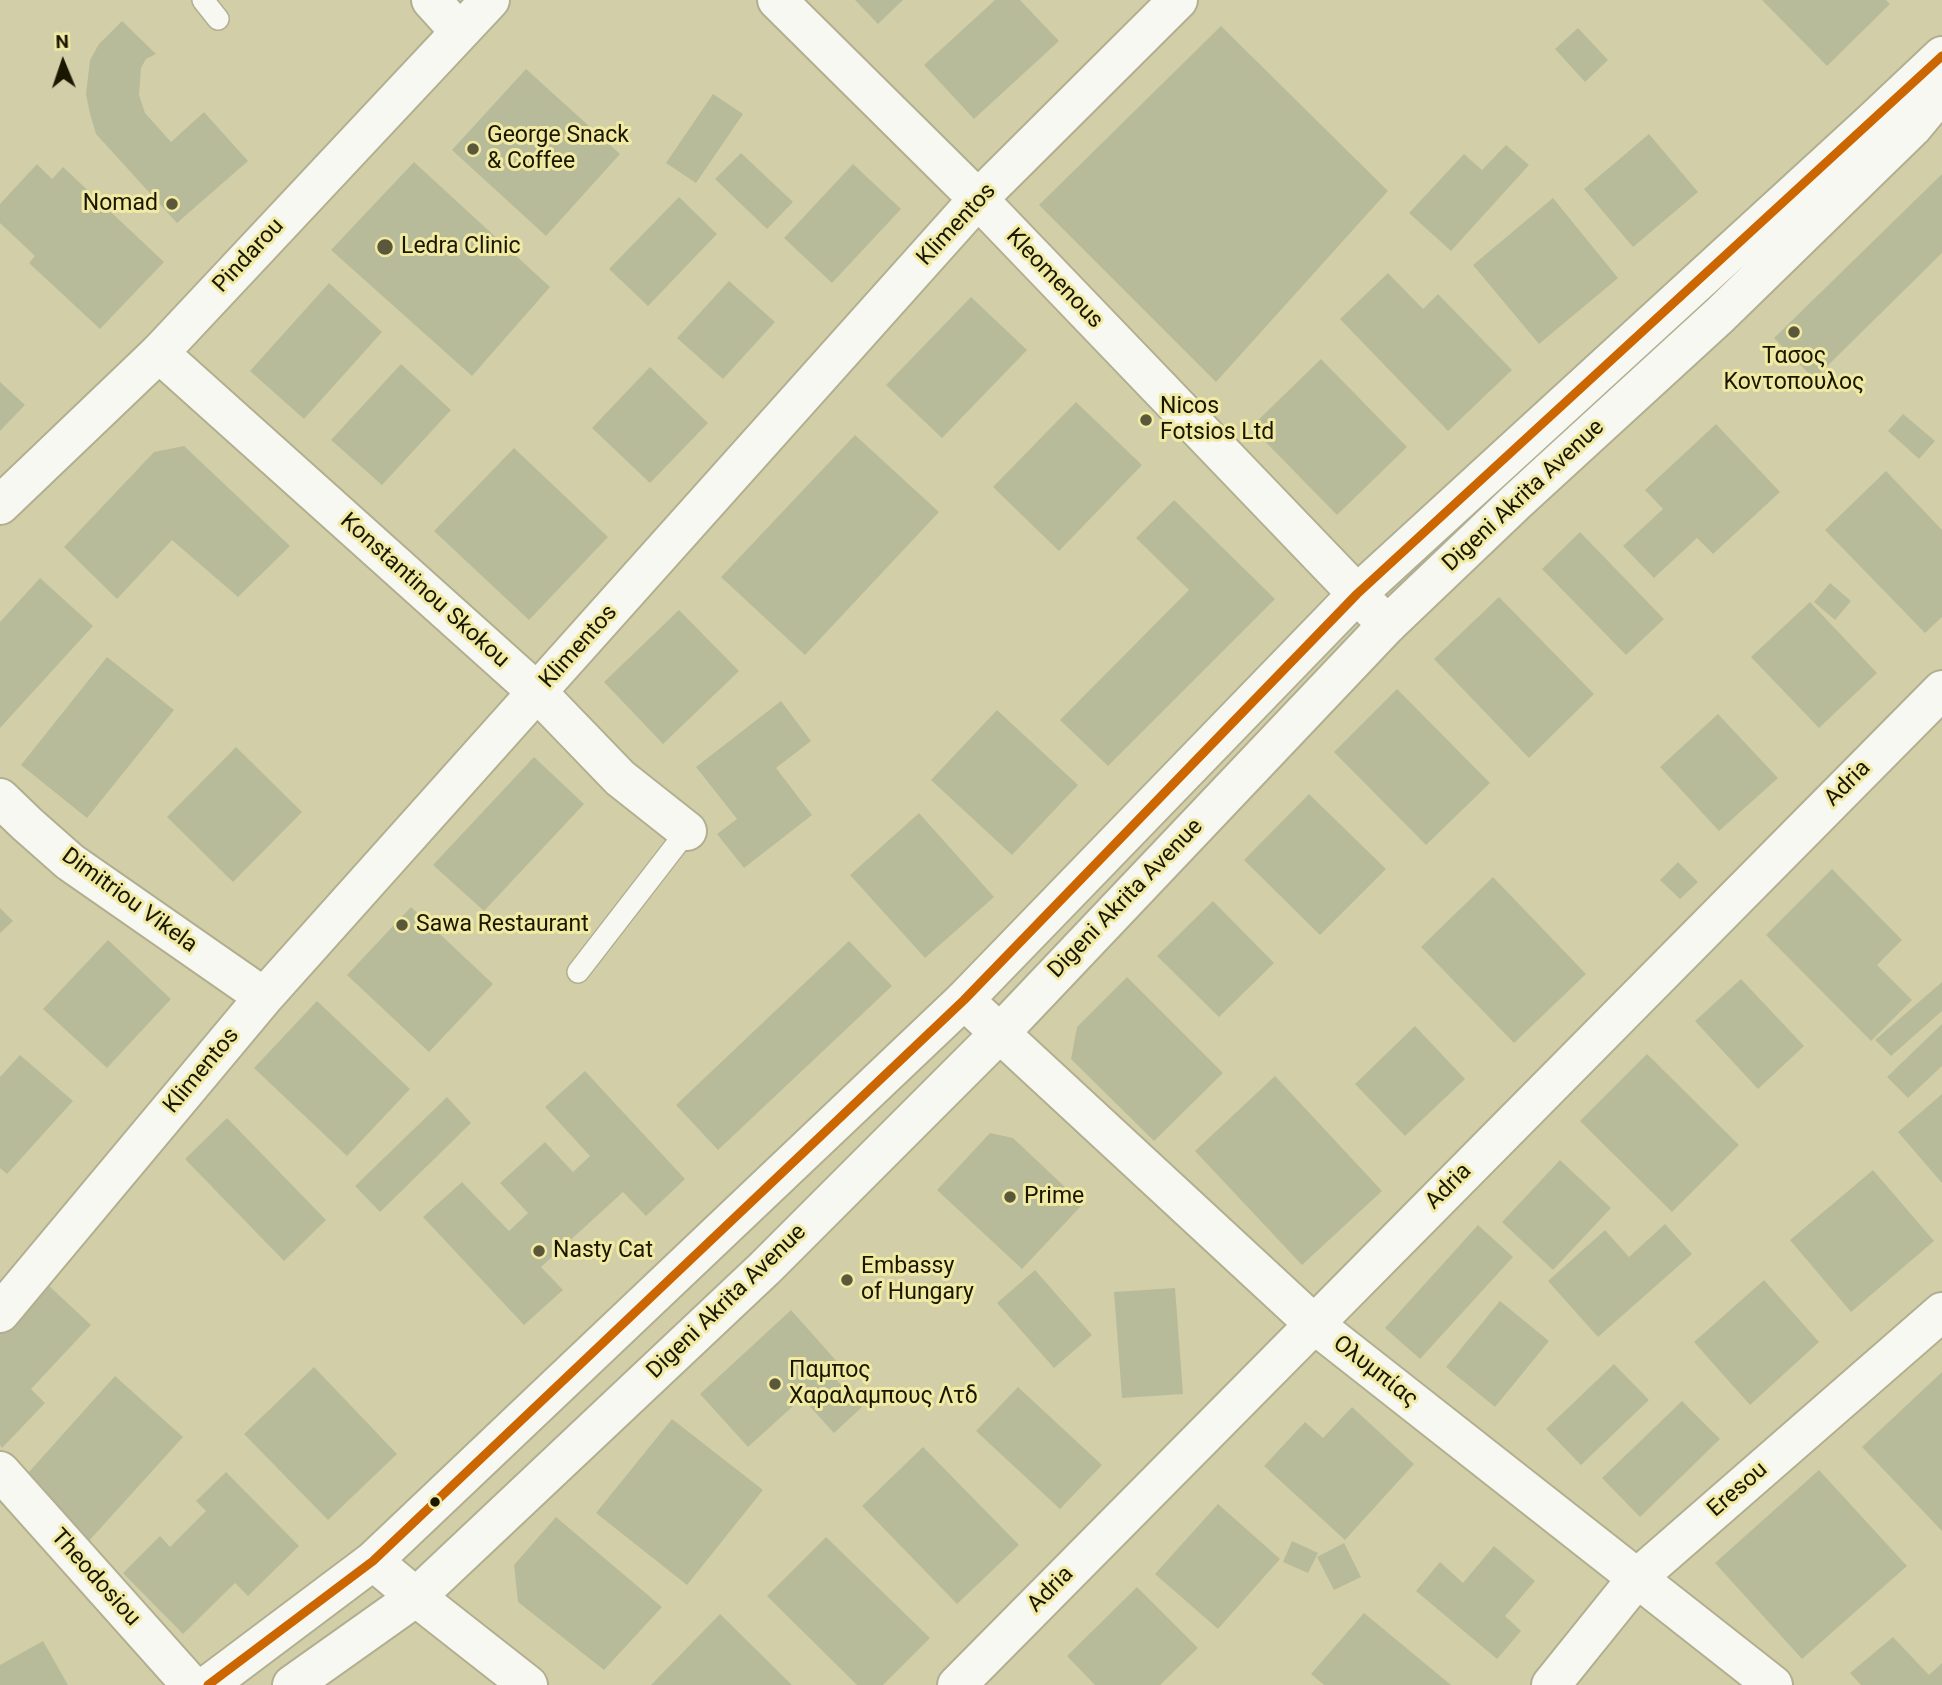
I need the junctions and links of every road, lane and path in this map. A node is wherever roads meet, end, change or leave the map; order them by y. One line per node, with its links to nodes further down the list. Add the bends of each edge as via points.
1 (203, 0): 6 (lane)
2 (430, 0): 7 (street)
3 (490, 0): 7 (street, Pindarou)
4 (777, 0): 10 (street, Kleomenous)
5 (1178, 0): 10 (street, Klimentos)
6 (218, 19)
7 (459, 31): 11 (street, Pindarou)
8 (1942, 56): 14 (street, Digeni Akrita Avenue)
9 (1942, 92): 16 (street, Digeni Akrita Avenue, via 1912,128 1720,315)
10 (978, 199): 13 (street, Kleomenous); 18 (street, Klimentos)
11 (159, 353): 12 (street, Pindarou); 18 (street, Konstantinou Skokou)
12 (0, 505)
13 (1326, 562): 14 (street, via 1361,569); 15 (street, Kleomenous)
14 (1388, 566): 15 (street, Digeni Akrita Avenue)
15 (1357, 594): 16 (street, Kleomenous); 23 (street, Digeni Akrita Avenue)
16 (1387, 625): 24 (street, Digeni Akrita Avenue)
17 (1942, 690): 27 (street, Adria)
18 (538, 693): 20 (street, Konstantinou Skokou, via 620,778); 22 (street, Klimentos)
19 (0, 798): 22 (street, Dimitriou Vikela, via 70,862)
20 (687, 831): 21 (lane)
21 (578, 972)
22 (264, 997): 26 (street, Klimentos)
23 (964, 1000): 24 (street, Ολυμπίας); 29 (street, Digeni Akrita Avenue)
24 (999, 1034): 27 (street, Ολυμπίας); 31 (street, Digeni Akrita Avenue, via 765,1268)
25 (1942, 1312): 30 (street, Eresou)
26 (0, 1313)
27 (1314, 1324): 30 (street, Ολυμπίας); 36 (street, Adria)
28 (0, 1471): 32 (street, Theodosiou)
29 (373, 1561): 31 (street); 33 (street, Digeni Akrita Avenue)
30 (1638, 1577): 37 (street, Eresou); 38 (street, Ολυμπίας)
31 (416, 1597): 34 (street, Digeni Akrita Avenue); 35 (street)
32 (191, 1685)
33 (208, 1685)
34 (292, 1685)
35 (528, 1685)
36 (957, 1685)
37 (1551, 1685)
38 (1773, 1685)

